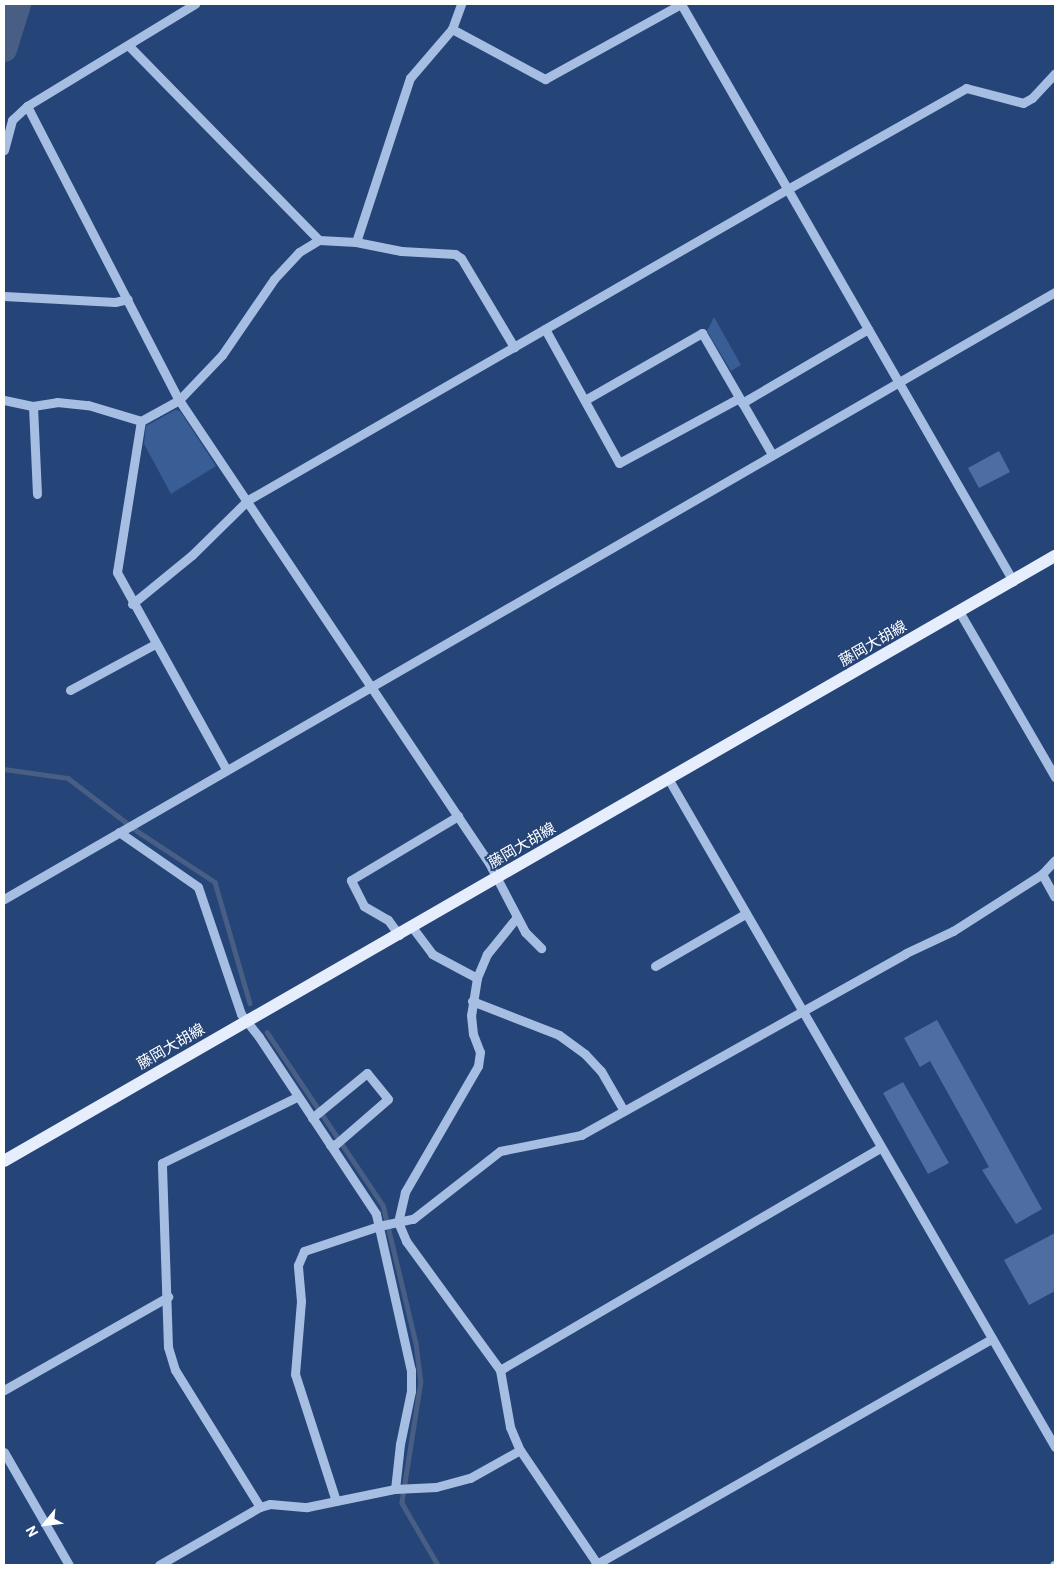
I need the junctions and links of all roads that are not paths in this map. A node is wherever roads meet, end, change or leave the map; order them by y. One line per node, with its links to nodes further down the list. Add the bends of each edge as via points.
1 (195, 4): 5 (street)
2 (461, 4): 4 (street)
3 (681, 4): 4 (street, via 545,80); 9 (street)
4 (452, 28): 11 (street, via 410,78)
5 (128, 45): 7 (street); 10 (street)
6 (1055, 73): 9 (street, via 1032,98 1023,102 966,88)
7 (28, 106): 8 (street, via 12,120); 14 (street)
8 (4, 150)
9 (786, 190): 15 (street); 16 (street)
10 (320, 240): 11 (street); 20 (street, via 299,252 274,279 222,355)
11 (356, 242): 17 (street, via 401,251 455,254 461,258)
12 (1055, 292): 18 (street)
13 (4, 296): 14 (street, via 115,302)
14 (128, 299): 20 (street)
15 (545, 329): 17 (street); 21 (street)
16 (868, 329): 18 (street); 22 (street)
17 (514, 347): 27 (street)
18 (898, 382): 25 (street); 29 (street)
19 (4, 400): 23 (street)
20 (180, 400): 24 (street); 27 (street)
21 (586, 400): 22 (street, via 619,463); 22 (street, via 702,333)
22 (740, 400): 25 (street)
23 (33, 406): 24 (street, via 57,402 88,405); 26 (street)
24 (141, 421): 30 (street, via 117,572)
25 (772, 454): 33 (street)
26 (37, 494)
27 (248, 500): 30 (street, via 192,555); 33 (street)
28 (1055, 556): 29 (main road, 藤岡大胡線)
29 (1014, 580): 31 (main road, 藤岡大胡線)
30 (132, 604): 32 (street)
31 (960, 613): 36 (street); 37 (main road, 藤岡大胡線)
32 (155, 644): 34 (street); 35 (street)
33 (371, 687): 35 (street); 38 (street)
34 (70, 690)
35 (226, 769): 39 (street)
36 (1055, 777)
37 (669, 780): 42 (main road, 藤岡大胡線); 45 (street)
38 (458, 816): 42 (street); 48 (street, via 351,880 364,906 388,920)
39 (122, 830): 44 (street); 54 (street, via 198,888 238,1009)
40 (1055, 860): 41 (street)
41 (1042, 874): 43 (street); 53 (street, via 953,931)
42 (498, 878): 46 (street); 47 (main road, 藤岡大胡線)
43 (1055, 897)
44 (4, 899)
45 (745, 914): 50 (street); 53 (street)
46 (517, 917): 49 (street, via 525,932); 51 (street, via 486,954)
47 (412, 927): 48 (main road, 藤岡大胡線); 51 (street, via 432,954)
48 (399, 935): 54 (main road, 藤岡大胡線)
49 (541, 948)
50 (654, 966)
51 (477, 978): 52 (street)
52 (472, 1001): 56 (street, via 543,1027 565,1040 601,1071); 61 (street, via 473,1034 480,1052 478,1066 405,1192)
53 (802, 1010): 56 (street); 59 (street)
54 (247, 1023): 55 (street); 60 (main road, 藤岡大胡線)
55 (297, 1097): 57 (street); 63 (street, via 165,1159)
56 (624, 1111): 61 (street, via 581,1135 500,1151 413,1219)
57 (315, 1116): 58 (street); 58 (street, via 367,1072 388,1099)
58 (333, 1145): 62 (street)
59 (880, 1148): 64 (street); 65 (street)
60 (4, 1161)
61 (396, 1222): 62 (street); 65 (street, via 406,1241)
62 (381, 1225): 70 (street, via 411,1370); 71 (street, via 304,1251 298,1264 301,1301 295,1374)
63 (168, 1297): 66 (street); 72 (street, via 168,1347 176,1370)
64 (992, 1339): 67 (street); 75 (street)
65 (500, 1370): 68 (street, via 510,1427)
66 (4, 1390)
67 (1055, 1447)
68 (520, 1450): 70 (street, via 470,1478 436,1487); 75 (street)
69 (4, 1452): 73 (street)
70 (397, 1489): 71 (street)
71 (336, 1501): 72 (street, via 307,1507 270,1504)
72 (260, 1507): 74 (street)
73 (69, 1565)
74 (160, 1565)
75 (597, 1565)

